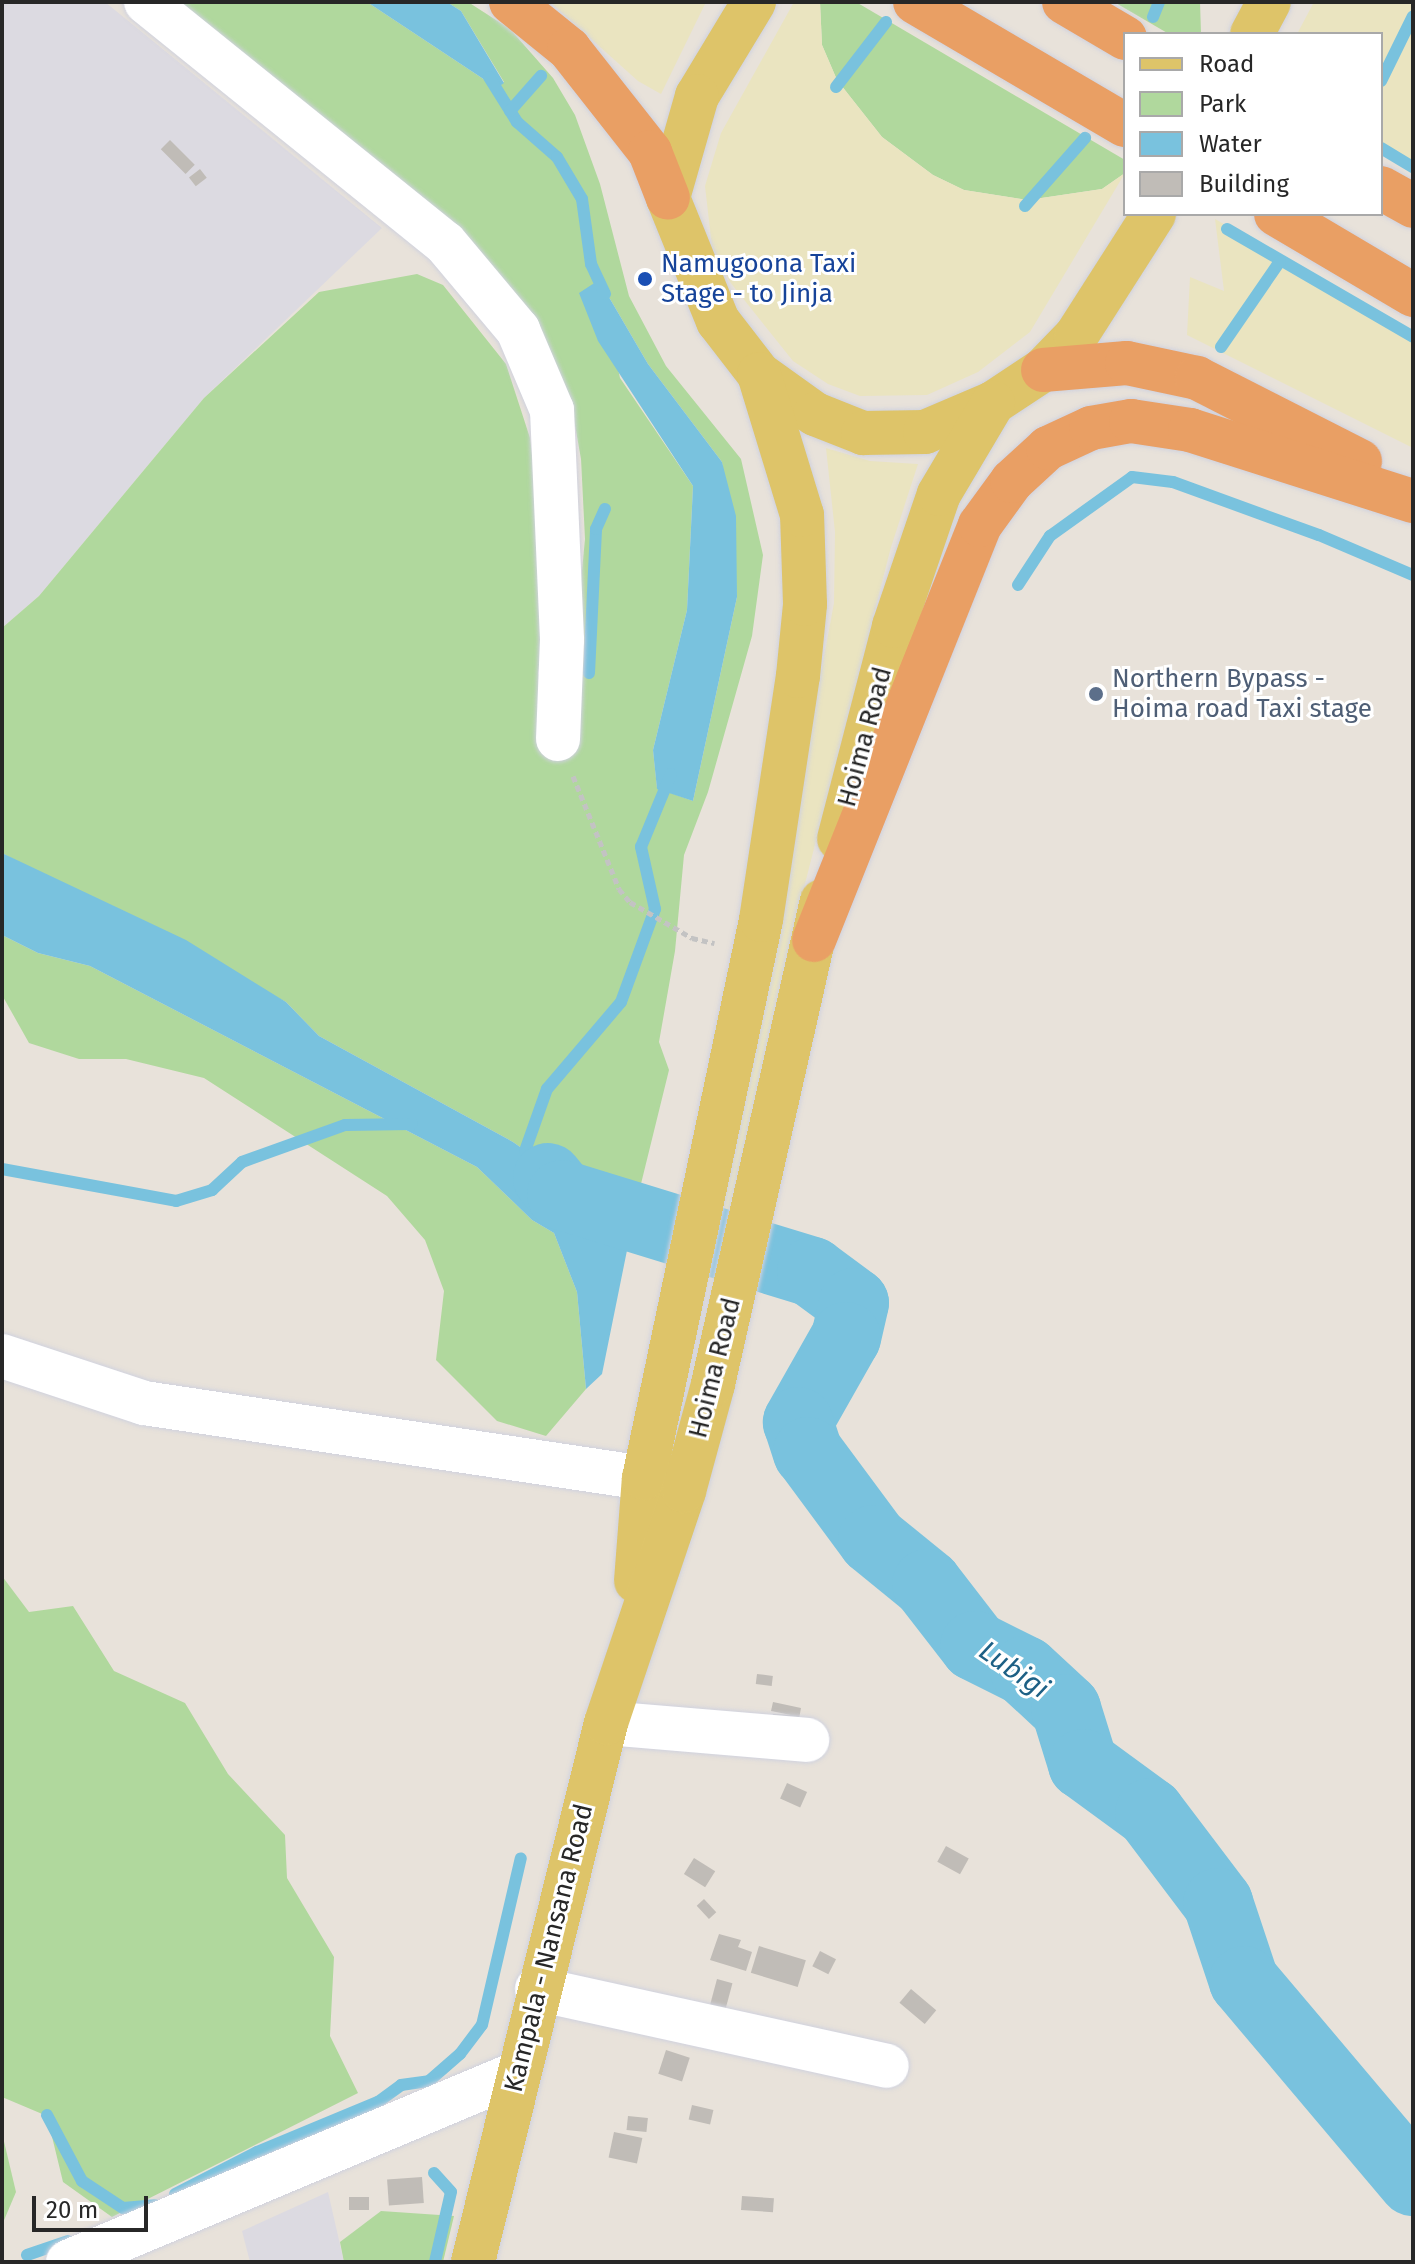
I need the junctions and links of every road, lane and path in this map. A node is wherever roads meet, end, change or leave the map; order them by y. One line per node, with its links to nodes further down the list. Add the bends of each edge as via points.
1 (146, 2): 21 (street, via 445,243 518,330 552,410 562,640)
2 (511, 2): 11 (highway, via 569,49 650,152)
3 (754, 2): 11 (main road, via 697,96)
4 (915, 2): 9 (highway)
5 (1064, 2): 8 (highway)
6 (1269, 2): 7 (main road)
7 (1253, 32)
8 (1123, 37)
9 (1123, 124)
10 (1383, 189): 12 (highway)
11 (668, 198): 17 (main road, via 718,321)
12 (1413, 206)
13 (1153, 216): 16 (main road, via 1076,336)
14 (1279, 216): 15 (highway)
15 (1413, 295)
16 (1043, 370): 18 (main road); 19 (highway, via 1127,363 1197,378)
17 (759, 374): 18 (main road, via 815,414 863,433 925,432); 22 (main road, Hoima Road, via 802,515 805,604)
18 (993, 403): 23 (main road, Hoima Road, via 939,494 894,626)
19 (1413, 487)
20 (1413, 501): 23 (highway, via 1190,430 1131,421 1091,428 1048,448 1012,481 980,525)
21 (558, 739): 22 (path, via 591,809 619,889 630,902 692,938)
22 (758, 936): 25 (main road, Hoima Road)
23 (814, 940): 26 (main road, Hoima Road, via 713,1384 684,1491)
24 (2, 1356): 25 (street, via 144,1403)
25 (644, 1478): 26 (main road, Hoima Road)
26 (632, 1636): 27 (main road, Kampala - Nansana Road)
27 (606, 1723): 28 (street); 29 (main road, Kampala - Nansana Road)
28 (807, 1740)
29 (537, 1989): 30 (street); 31 (main road, Kampala - Nansana Road)
30 (887, 2066)
31 (516, 2074): 32 (street); 33 (main road, Kampala - Nansana Road)
32 (68, 2262)
33 (473, 2262)

